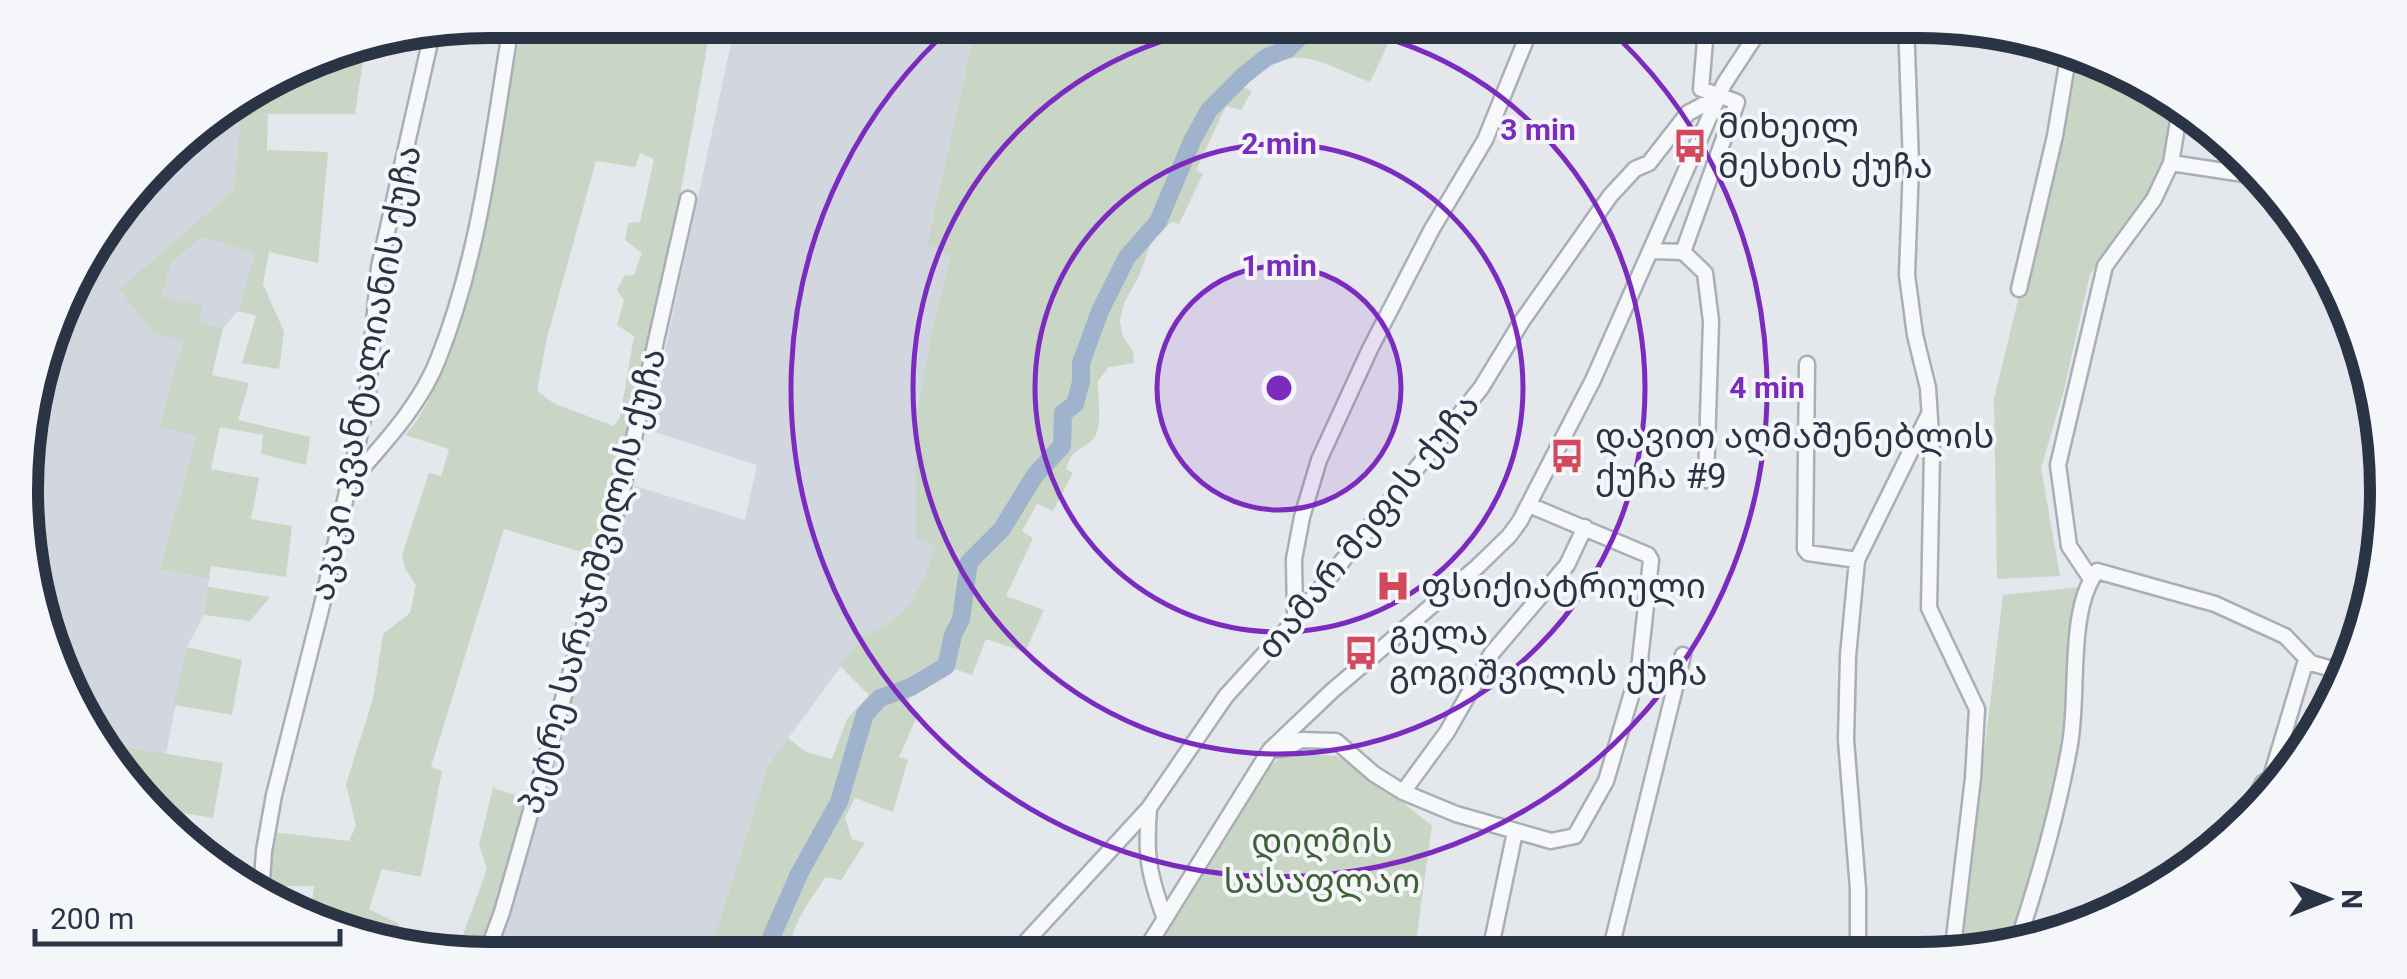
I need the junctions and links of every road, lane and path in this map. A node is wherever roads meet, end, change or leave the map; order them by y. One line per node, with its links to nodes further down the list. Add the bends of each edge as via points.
1 (509, 38): 19 (street, via 472,246 438,360 402,422)
2 (1527, 38): 24 (street, via 1485,140 1432,229 1319,460 1294,559)
3 (1705, 38): 8 (street, via 1702,90)
4 (1753, 38): 8 (street)
5 (1907, 38): 17 (street, via 1907,275)
6 (430, 41): 19 (street, აკაკი კვანტალიანის ქუჩა, via 379,267 367,401)
7 (2067, 63): 15 (street)
8 (1719, 96): 13 (street); 14 (street, via 1737,102); 24 (street, თამარ მეფის ქუჩა, via 1688,113 1649,163 1610,196 1482,388)
9 (2178, 120): 10 (street)
10 (2171, 163): 11 (street); 23 (street, via 2154,199 2105,266 2058,465 2069,546)
11 (2240, 173)
12 (688, 200): 37 (street, პეტრე სარაჯიშვილის ქუჩა, via 620,500)
13 (1650, 251): 14 (street); 20 (street)
14 (1683, 252): 18 (street, via 1704,273 1712,320)
15 (2019, 290)
16 (1807, 364): 22 (street, via 1806,551)
17 (1931, 409): 22 (street); 36 (street, via 1929,608 1977,709)
18 (1706, 480)
19 (348, 484): 33 (street, აკაკი კვანტალიანის ქუჩა, via 274,795)
20 (1529, 505): 21 (street); 28 (street, via 1488,556)
21 (1585, 528): 30 (street, via 1567,565 1492,653); 32 (street, via 1650,556 1639,669 1606,781 1575,836 1551,842)
22 (1857, 560): 42 (street, via 1846,740)
23 (2091, 579): 26 (street, via 2097,571 2215,604 2285,636); 35 (street, via 2080,618 2071,741)
24 (1295, 620): 31 (street, თამარ მეფის ქუჩა, via 1226,696)
25 (1683, 656): 41 (street)
26 (2306, 660): 27 (street); 29 (street)
27 (2332, 668)
28 (1270, 750): 30 (street, via 1301,740 1336,740); 34 (street)
29 (2275, 766)
30 (1403, 792): 32 (street)
31 (1149, 808): 34 (street, via 1148,873); 38 (street, თამარ მეფის ქუჩა)
32 (1515, 832): 40 (street)
33 (263, 881)
34 (1165, 919): 39 (street)
35 (2022, 929)
36 (1954, 940)
37 (490, 942)
38 (1026, 942)
39 (1150, 942)
40 (1492, 942)
41 (1612, 942)
42 (1858, 942)

